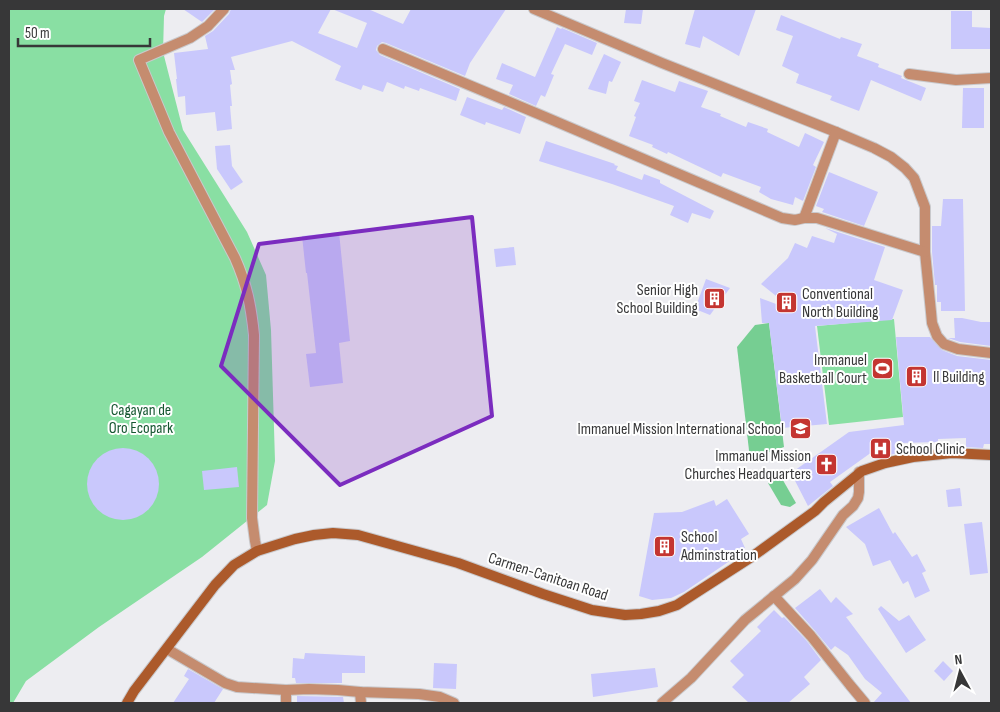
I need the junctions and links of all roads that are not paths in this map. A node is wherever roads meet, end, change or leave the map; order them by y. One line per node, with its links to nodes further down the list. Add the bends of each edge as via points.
1 (224, 9): 12 (street, via 208,26 190,38 139,60 169,132 244,278 254,336 252,518)
2 (534, 9): 6 (street, via 662,64)
3 (383, 49): 7 (street, via 782,218)
4 (908, 74): 5 (street, via 956,80)
5 (991, 78)
6 (836, 132): 7 (street); 8 (street, via 891,157 914,178 925,207)
7 (804, 218): 8 (street, via 817,218)
8 (925, 252): 9 (street, via 932,323 937,336 944,344)
9 (991, 353)
10 (991, 455): 11 (main road, Carmen-Canitoan Road, via 952,453 913,457)
11 (859, 472): 12 (main road, Carmen-Canitoan Road, via 815,511 753,556 677,605 641,614 592,610 458,563 358,535 314,535); 13 (street, via 858,498 853,506 812,560)
12 (257, 551): 14 (main road, Carmen-Canitoan Road, via 234,565 214,585)
13 (774, 596): 21 (street, via 745,620 691,678); 22 (street, via 812,636)
14 (167, 649): 15 (street, via 237,687); 17 (main road, Carmen-Canitoan Road)
15 (286, 690): 16 (street); 18 (street)
16 (360, 692): 19 (street); 20 (street, via 419,694)
17 (127, 703)
18 (286, 703)
19 (361, 703)
20 (454, 703)
21 (662, 703)
22 (865, 703)

